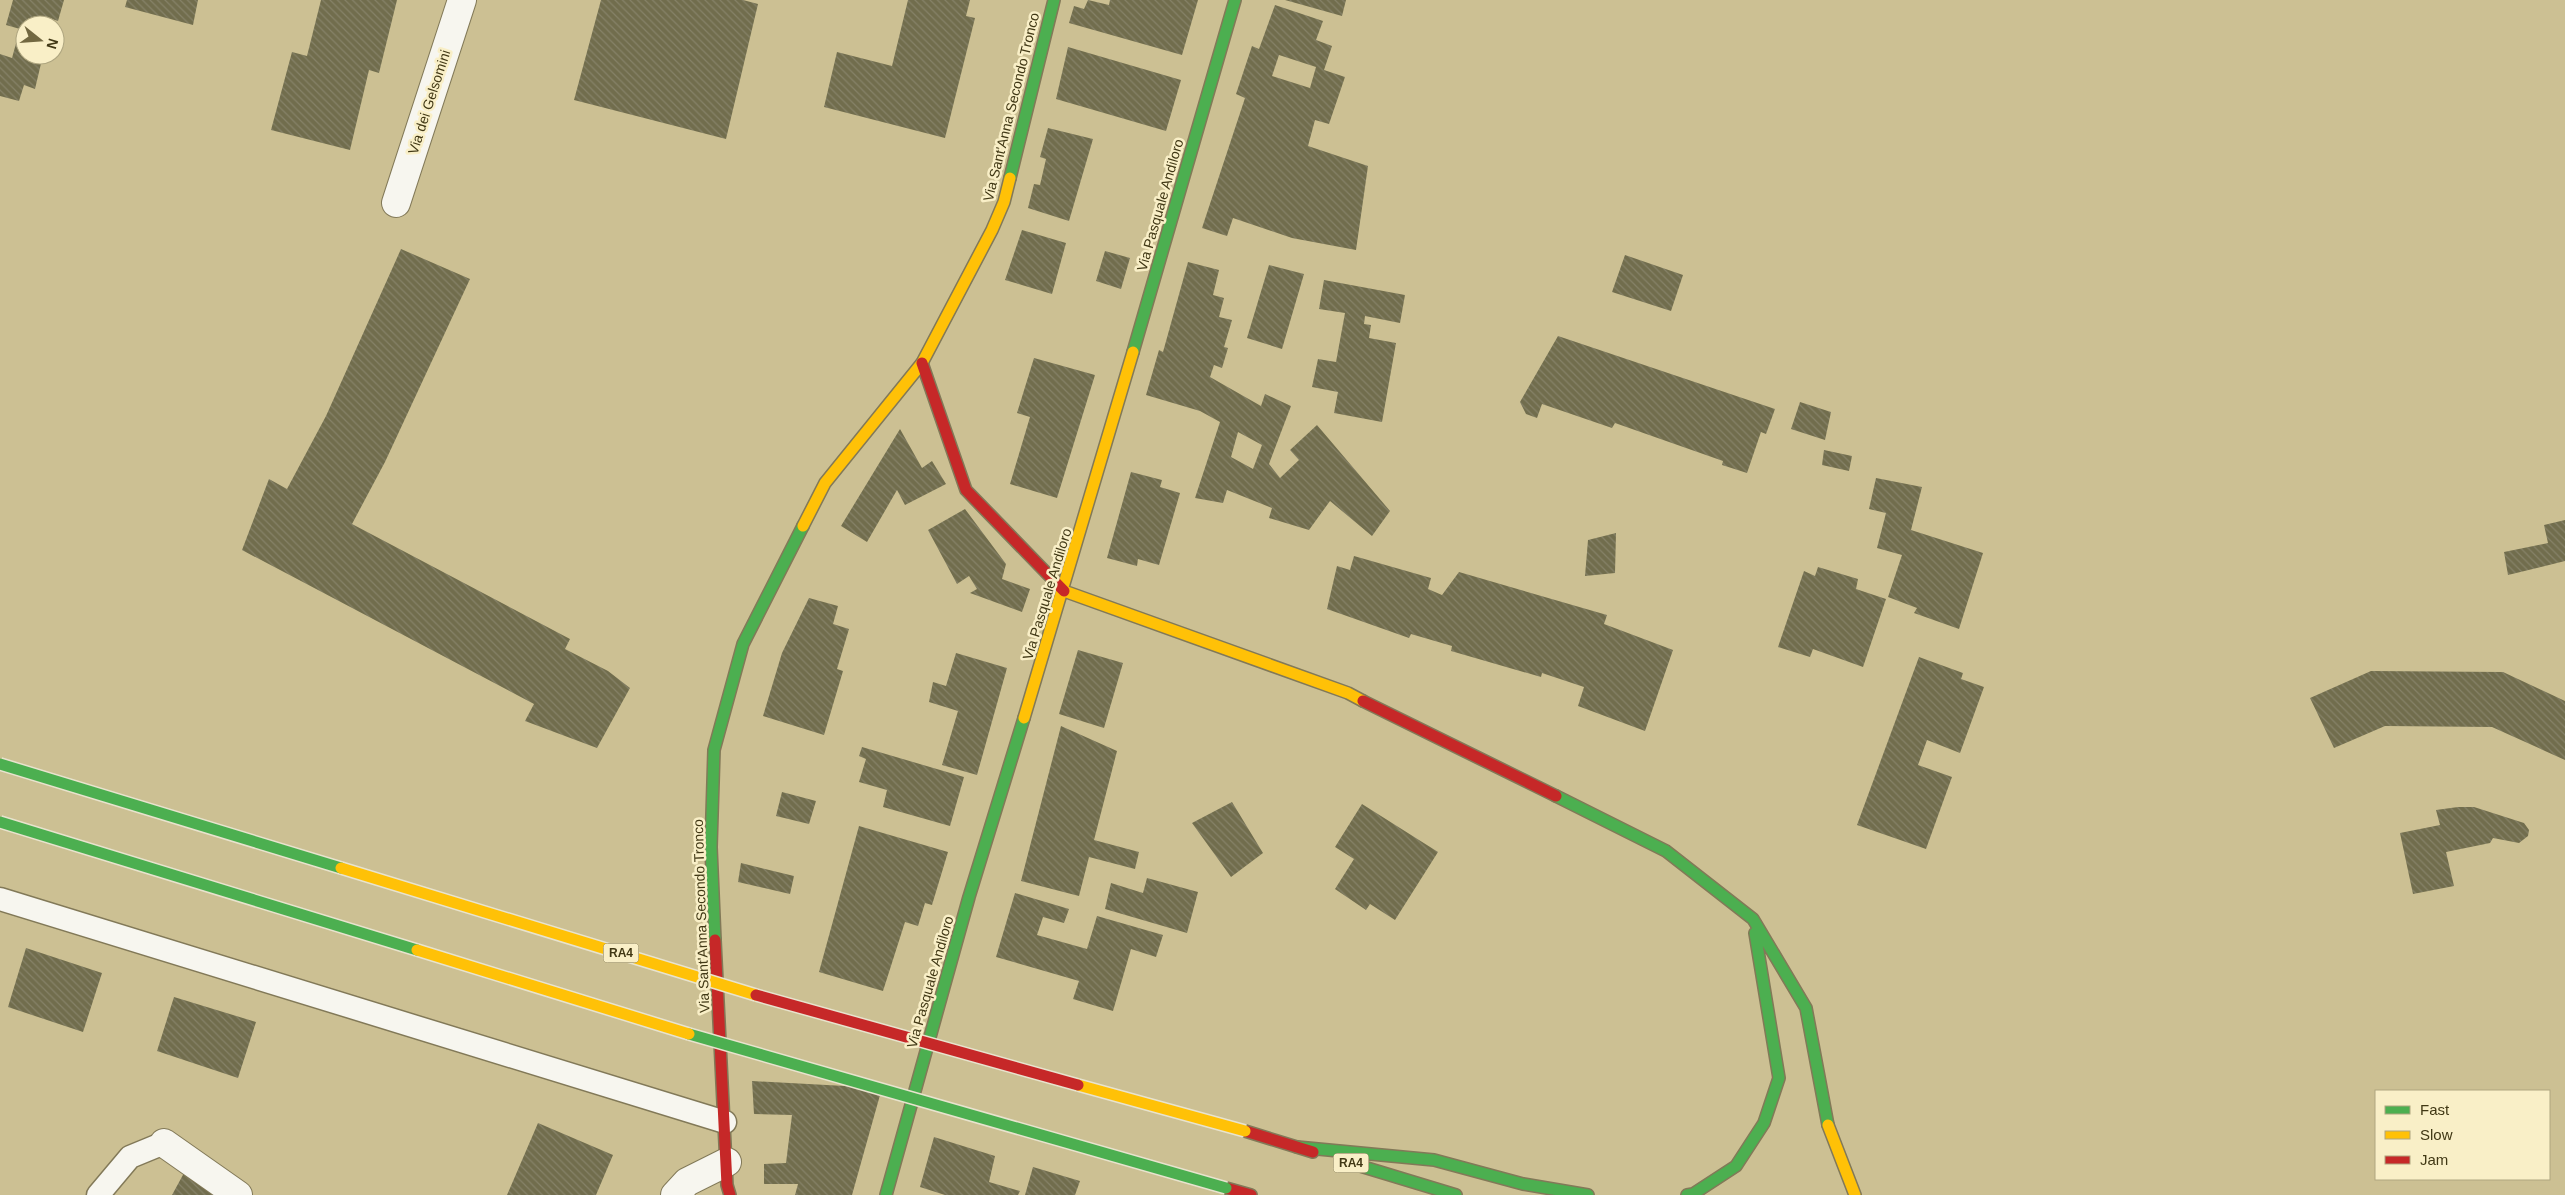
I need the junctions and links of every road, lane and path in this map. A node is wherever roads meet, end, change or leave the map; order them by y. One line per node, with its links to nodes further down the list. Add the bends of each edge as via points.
1 (462, 0): 4 (street, Via dei Gelsomini)
2 (1054, 0): 5 (main road, Via Sant'Anna Secondo Tronco, via 1004,202)
3 (1235, 0): 6 (main road, Via Pasquale Andiloro)
4 (396, 203)
5 (922, 363): 6 (main road, via 966,490); 11 (main road, Via Sant'Anna Secondo Tronco, via 825,483 743,644 714,750 711,847)
6 (1064, 591): 10 (main road, via 1348,693 1666,851); 20 (main road, Via Pasquale Andiloro, via 969,897)
7 (0, 764): 13 (main road, RA4, bridge, via 753,994)
8 (0, 822): 15 (main road, bridge, via 754,1054)
9 (0, 899): 11 (lane)
10 (1753, 919): 25 (main road, via 1779,1078 1764,1123 1736,1166); 26 (main road, via 1806,1008 1830,1135)
11 (725, 1122): 14 (main road, Via Sant'Anna Secondo Tronco)
12 (164, 1143): 16 (lane, via 130,1157); 17 (street)
13 (1297, 1147): 23 (main road, RA4); 24 (main road, via 1434,1160 1523,1184)
14 (727, 1162): 18 (street, via 687,1182); 19 (main road, Via Sant'Anna Secondo Tronco)
15 (1226, 1188): 21 (main road); 22 (main road)
16 (98, 1195)
17 (238, 1195)
18 (675, 1195)
19 (730, 1195)
20 (886, 1195)
21 (1242, 1195)
22 (1252, 1195)
23 (1456, 1195)
24 (1588, 1195)
25 (1688, 1195)
26 (1855, 1195)

